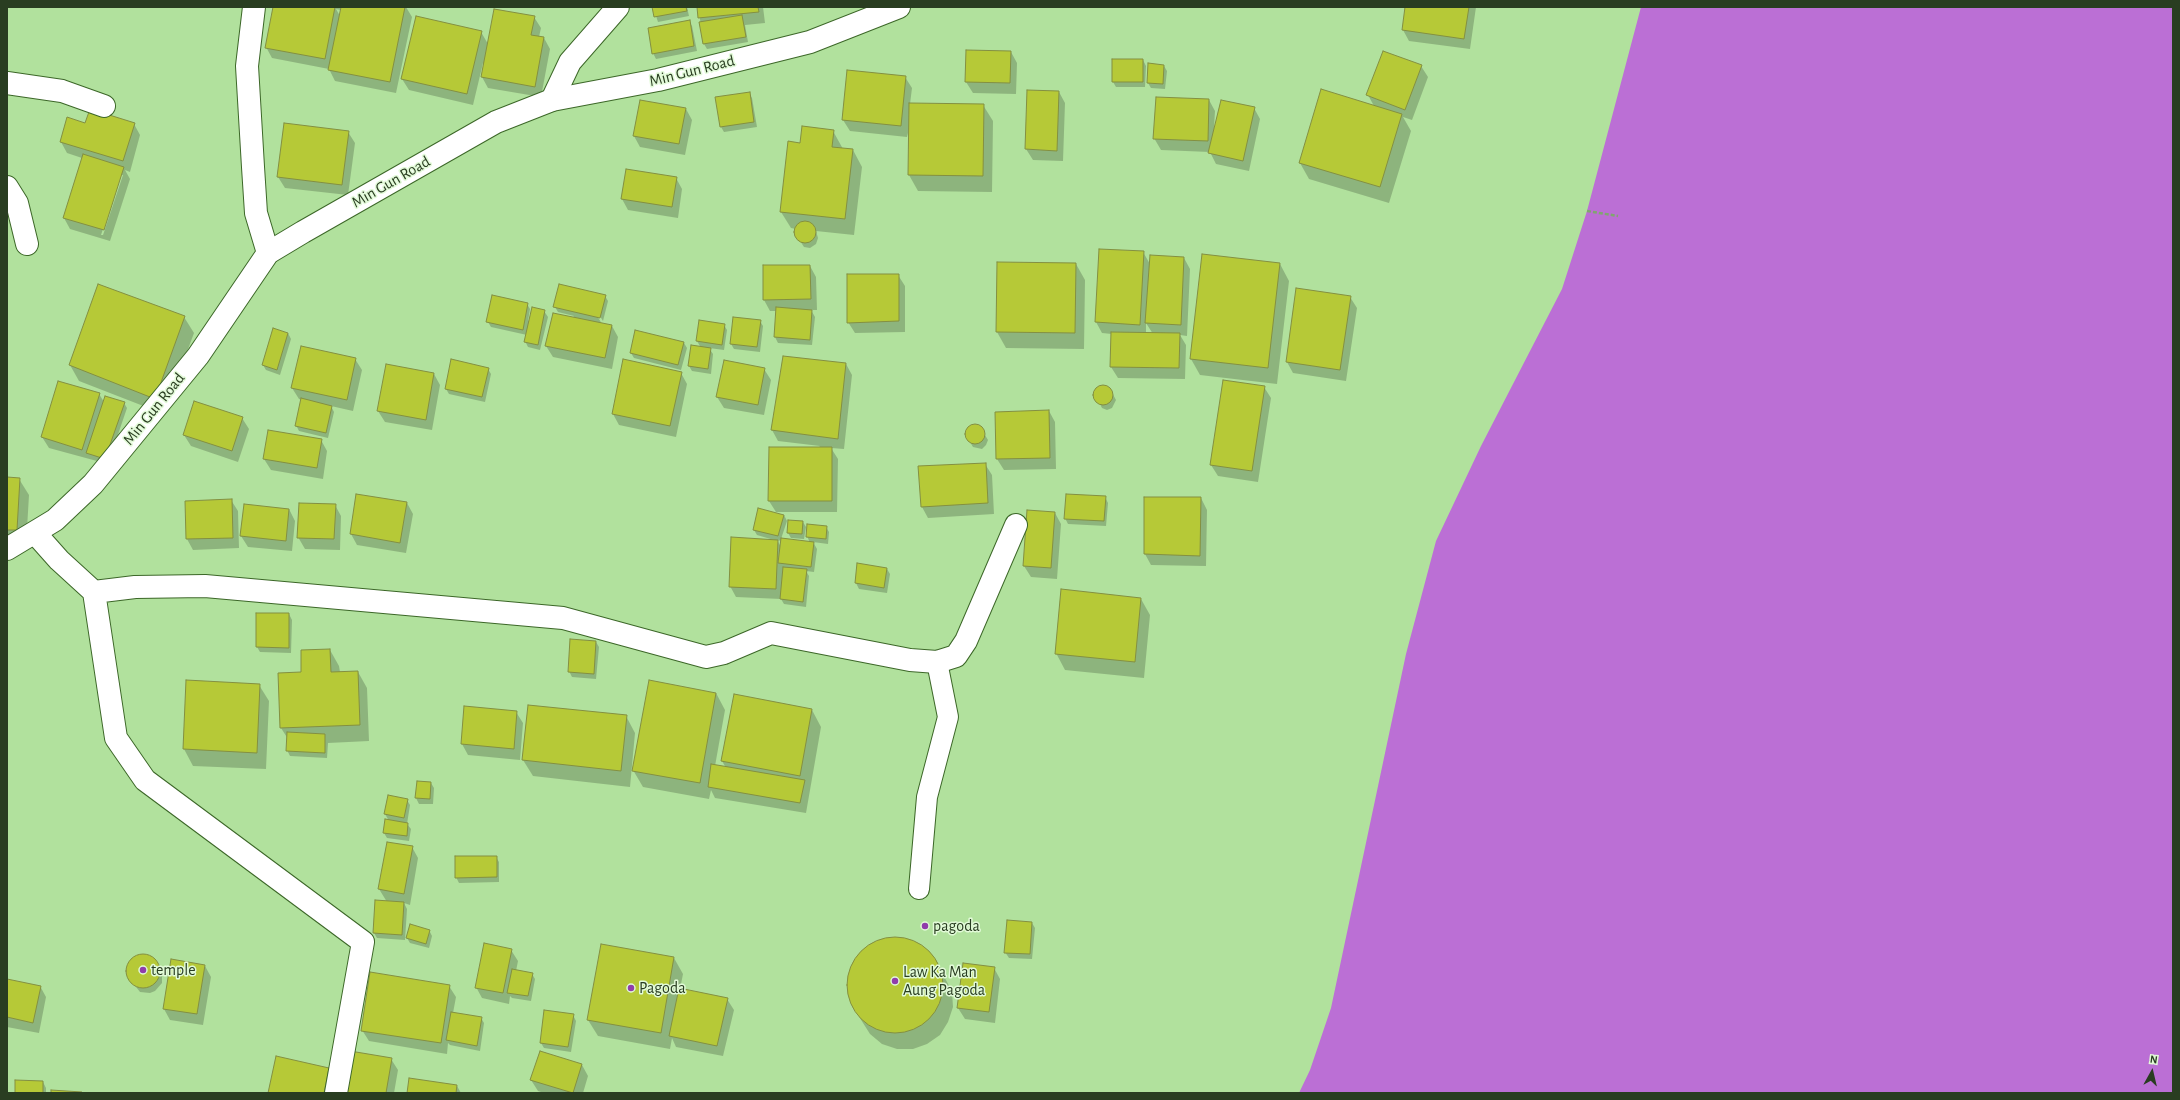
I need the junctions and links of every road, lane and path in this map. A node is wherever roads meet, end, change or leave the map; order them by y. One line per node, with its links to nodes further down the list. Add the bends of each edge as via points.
1 (254, 7): 11 (street, via 247,66 256,213)
2 (618, 7): 5 (street, via 570,62)
3 (899, 7): 5 (street, Min Gun Road, via 810,42 658,80)
4 (7, 83): 6 (street, via 62,91)
5 (552, 100): 11 (street, Min Gun Road, via 496,122)
6 (104, 106)
7 (7, 187): 10 (street, via 18,203)
8 (1587, 211): 9 (path)
9 (1618, 216)
10 (27, 244)
11 (268, 254): 13 (street, Min Gun Road, via 198,356 93,484 55,520)
12 (1016, 525): 16 (street, via 966,641 956,656)
13 (35, 533): 14 (street, Min Gun Road); 15 (street, via 59,560)
14 (7, 549)
15 (94, 592): 16 (street, via 135,587 205,586 563,618 706,658 771,633 910,660); 18 (street, via 116,738 145,780 363,942)
16 (937, 662): 17 (lane, via 948,717 927,797)
17 (919, 889)
18 (336, 1093)

